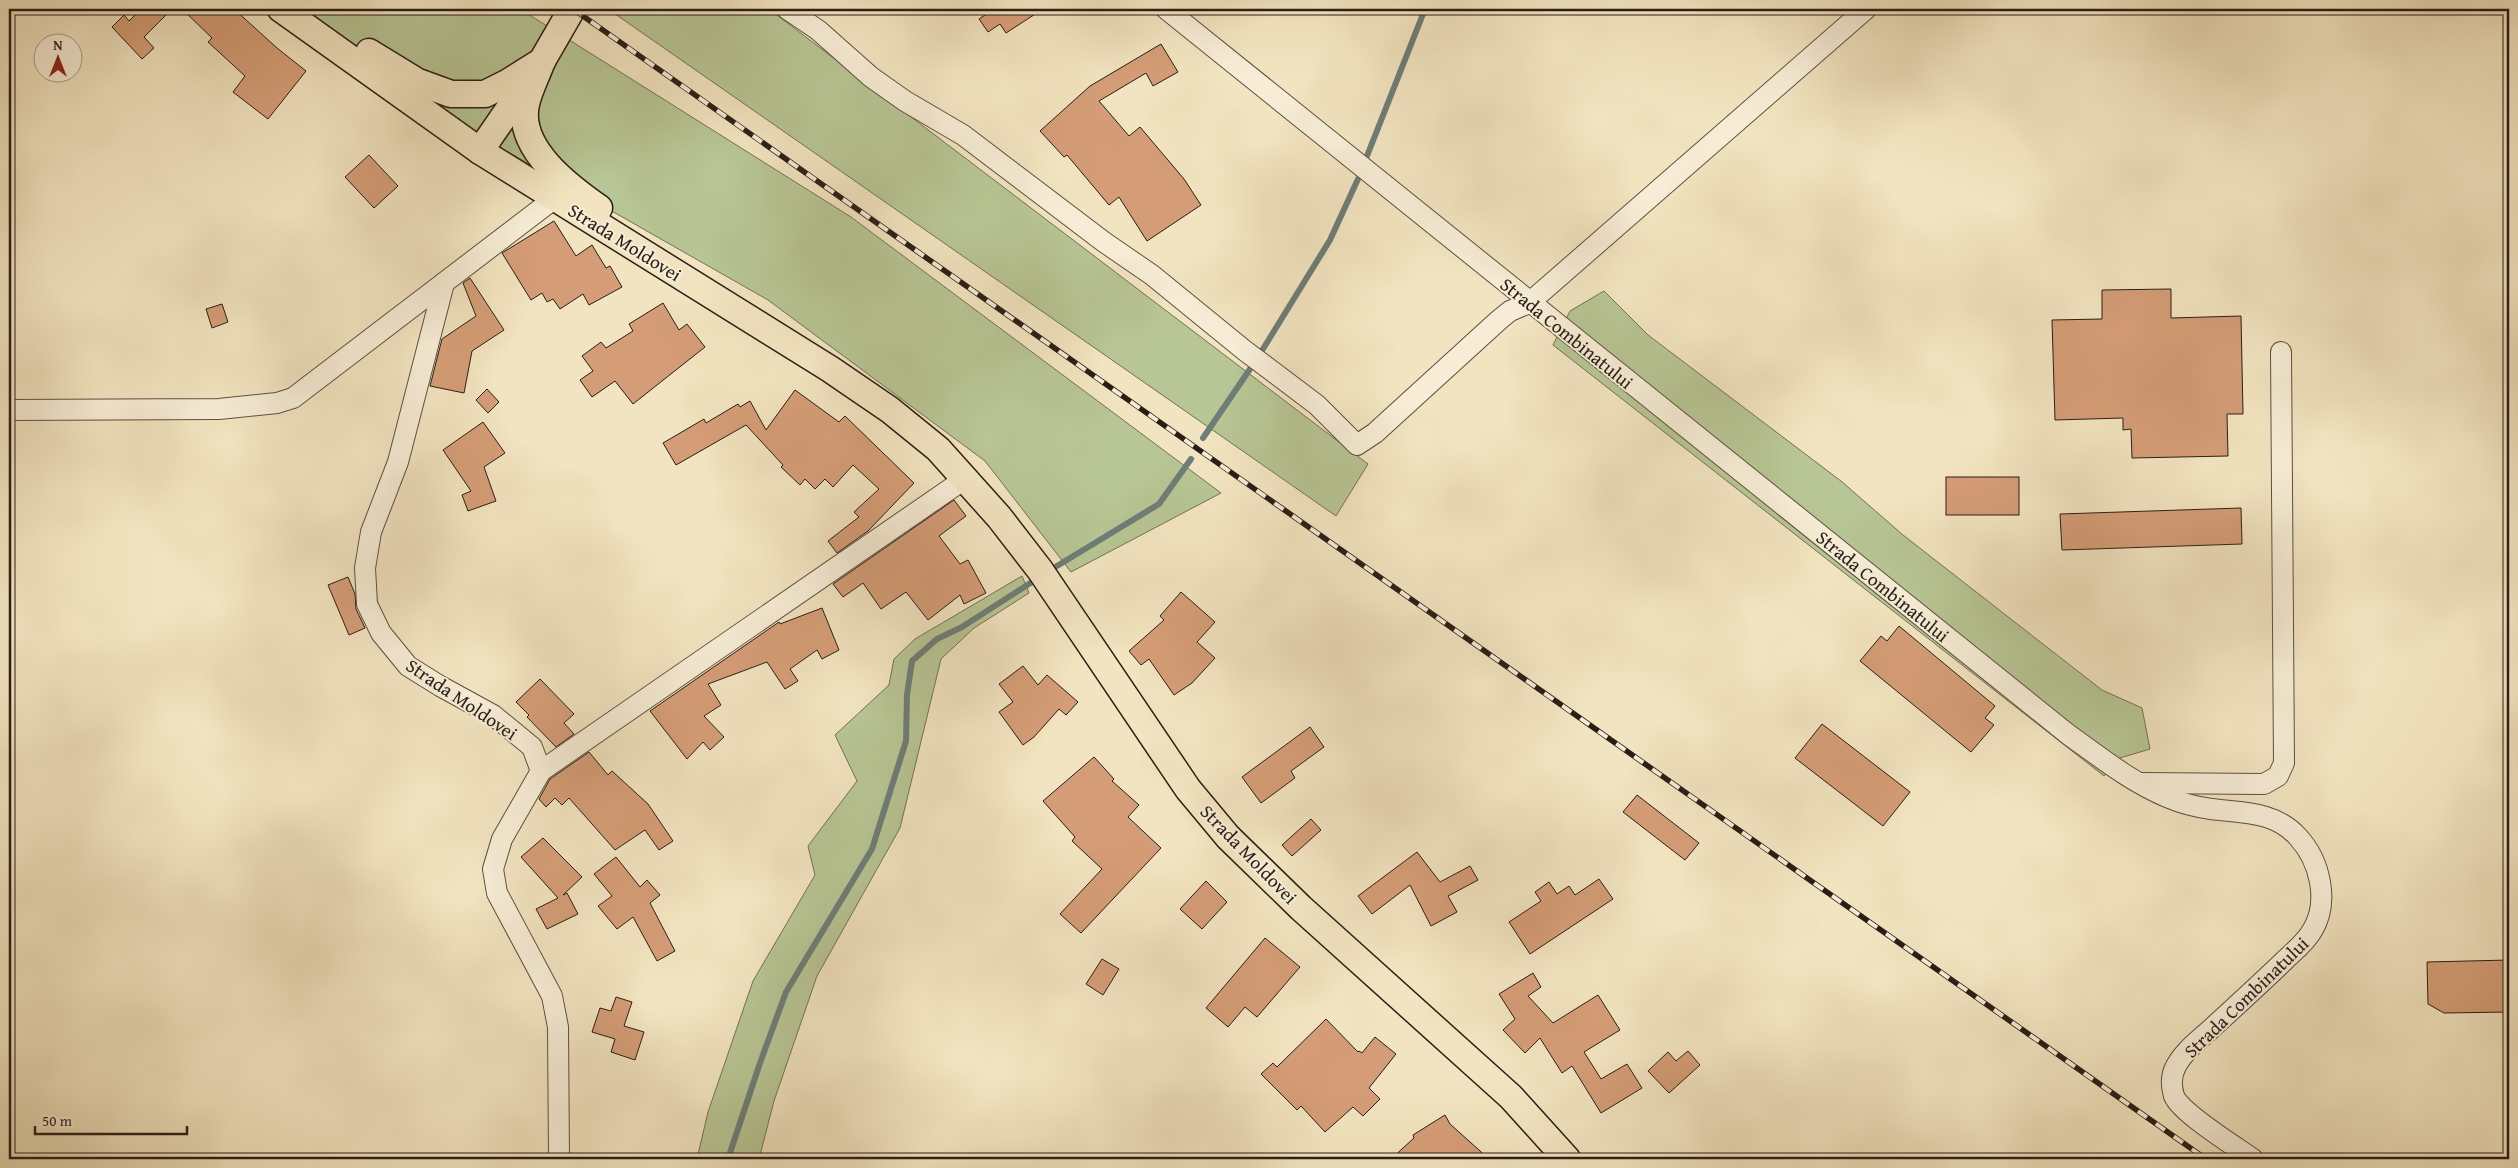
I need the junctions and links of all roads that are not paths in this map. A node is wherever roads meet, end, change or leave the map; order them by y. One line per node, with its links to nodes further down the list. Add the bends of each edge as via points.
1 (281, 9): 8 (main road, Strada Moldovei)
2 (302, 9): 7 (main road, via 418,82 451,94 485,94)
3 (572, 9): 7 (main road)
4 (786, 9): 11 (street, via 818,30 871,77 904,101 964,136 1152,275 1317,405 1357,445 1387,423 1499,320)
5 (1166, 9): 11 (street, Strada Combinatului)
6 (1866, 9): 11 (street)
7 (542, 61): 8 (main road); 12 (main road, via 525,105 526,124 530,141 551,170 692,274)
8 (480, 151): 9 (main road, Strada Moldovei)
9 (555, 198): 10 (street); 12 (main road, Strada Moldovei)
10 (444, 283): 14 (street, via 293,398 277,403 219,409); 16 (street, Strada Moldovei, via 398,462 370,532 365,568 368,604 381,633 408,666 493,715 532,746)
11 (1529, 302): 17 (street, Strada Combinatului, via 2061,729)
12 (731, 309): 15 (main road, Strada Moldovei, via 890,410 938,449)
13 (2282, 352): 17 (street, via 2284,764 2278,776 2264,784)
14 (9, 410)
15 (966, 478): 16 (street); 19 (main road, Strada Moldovei, via 1040,570 1188,789 1228,838 1314,921 1511,1096)
16 (541, 771): 18 (street, via 502,838 493,869 497,893 552,996 558,1026)
17 (2136, 783): 20 (street, Strada Combinatului, via 2187,804 2274,818 2298,836 2317,868 2321,901 2313,930 2260,985 2188,1050 2175,1067 2172,1083 2175,1097 2188,1112)
18 (559, 1159)
19 (1567, 1159)
20 (2253, 1159)

